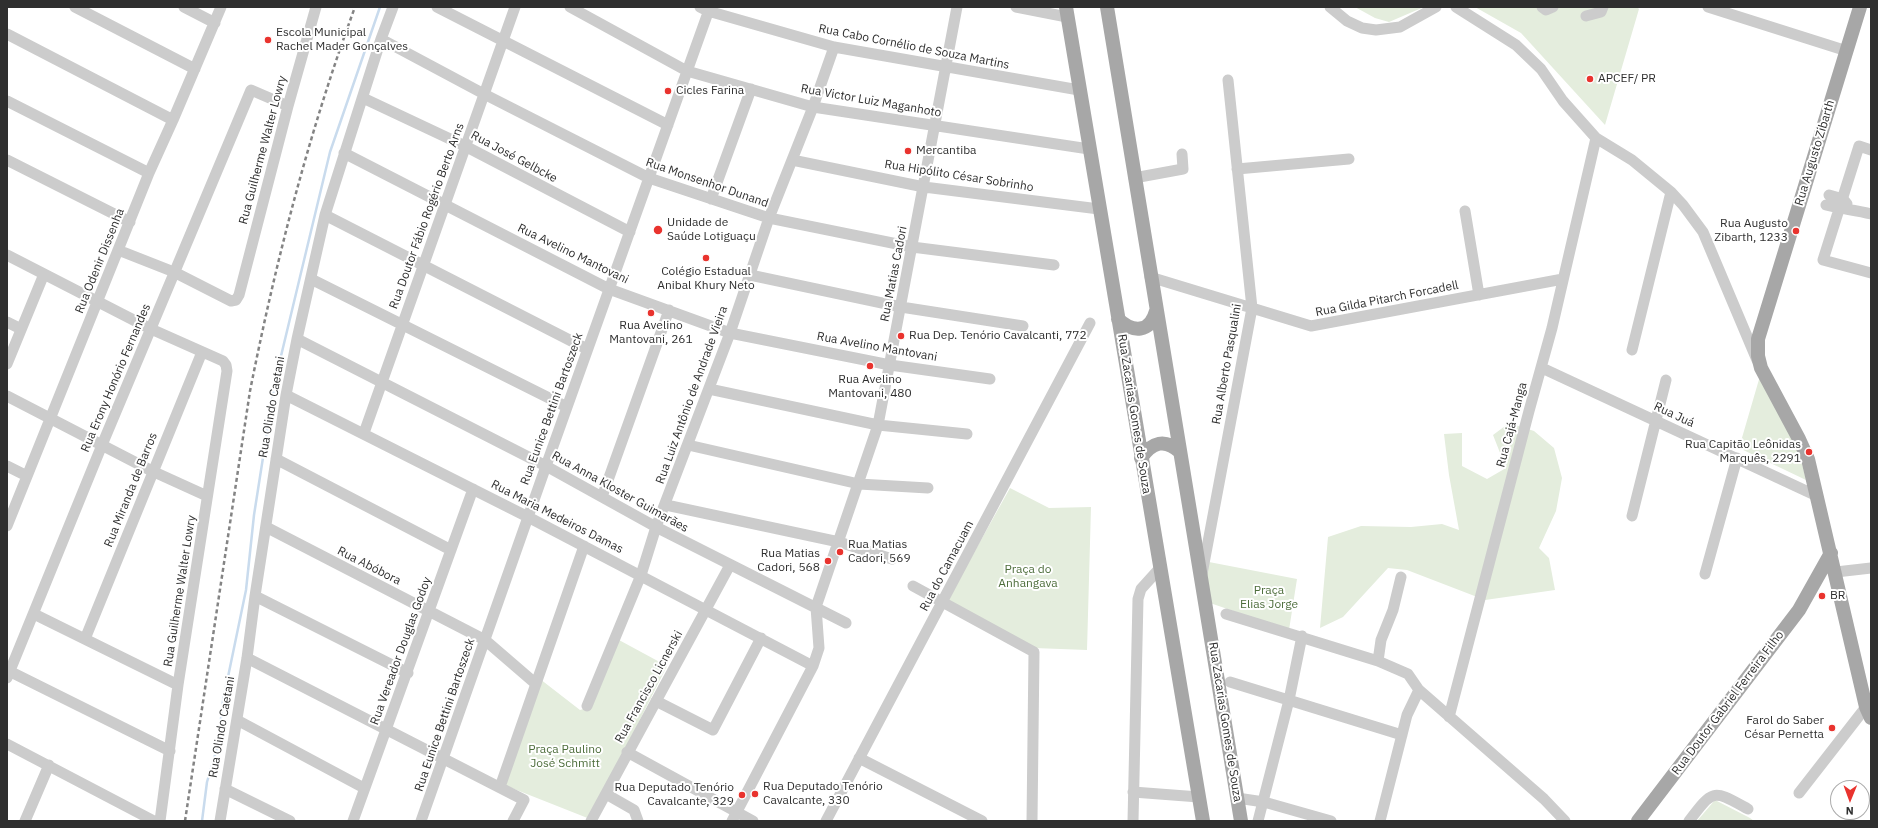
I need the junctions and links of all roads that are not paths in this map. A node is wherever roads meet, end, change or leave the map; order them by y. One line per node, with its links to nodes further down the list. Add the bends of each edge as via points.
1 (74, 7): 31 (street)
2 (184, 7): 24 (street)
3 (221, 7): 24 (street, Rua Odenir Dissenha)
4 (316, 7): 39 (street, Rua Guilherme Walter Lowry)
5 (393, 7): 26 (street, Rua Olindo Caetani)
6 (437, 7): 27 (street)
7 (516, 7): 27 (street, Rua Doutor Fábio Rogério Berto Arns)
8 (570, 7): 32 (street, Rua Victor Luiz Maganhoto)
9 (956, 7): 30 (street, Rua Matias Cadori)
10 (1022, 7): 22 (street)
11 (1106, 7): 56 (main road, Rua Zacarias Gomes de Souza)
12 (1330, 7): 13 (street, via 1362,28 1376,30 1400,27)
13 (1436, 7)
14 (1456, 7): 44 (street, via 1516,45 1541,69 1563,101)
15 (1542, 7): 16 (street, via 1546,10)
16 (1553, 7)
17 (1603, 7): 23 (street, via 1601,12)
18 (1708, 7): 21 (street)
19 (1860, 7): 29 (main road, Rua Augusto Zibarth)
20 (706, 8): 28 (street, Rua Cabo Cornélio de Souza Martins); 32 (street, Rua Eunice Bettini Bartoszeck)
21 (1738, 11): 29 (street)
22 (1066, 12): 35 (main road, Rua Zacarias Gomes de Souza)
23 (1586, 16)
24 (215, 23): 31 (street, Rua Odenir Dissenha)
25 (7, 34): 41 (street)
26 (381, 39): 36 (street, Rua Monsenhor Dunand); 37 (street, Rua Olindo Caetani)
27 (503, 40): 36 (street, Rua Doutor Fábio Rogério Berto Arns); 42 (street)
28 (834, 47): 30 (street, Rua Cabo Cornélio de Souza Martins); 40 (street, Rua Luiz Antônio de Andrade Vieira)
29 (1846, 51): 104 (main road, Rua Augusto Zibarth, via 1758,339)
30 (946, 68): 35 (street, Rua Cabo Cornélio de Souza Martins); 43 (street, Rua Matias Cadori)
31 (195, 69): 41 (street, Rua Odenir Dissenha)
32 (687, 71): 34 (street, Rua Victor Luiz Maganhoto); 42 (street, Rua Eunice Bettini Bartoszeck)
33 (1228, 80): 53 (street, Rua Alberto Pasqualini)
34 (751, 89): 40 (street, Rua Victor Luiz Maganhoto); 59 (street)
35 (1079, 90): 46 (main road, Rua Zacarias Gomes de Souza)
36 (484, 94): 45 (street, Rua Doutor Fábio Rogério Berto Arns); 55 (street, Rua Monsenhor Dunand)
37 (363, 98): 45 (street, Rua José Gelbcke); 48 (street, Rua Olindo Caetani)
38 (7, 101): 54 (street)
39 (288, 106): 75 (street, Rua Erony Honório Fernandes, via 251,90); 75 (street, Rua Guilherme Walter Lowry, via 239,296 231,301)
40 (813, 107): 43 (street, Rua Victor Luiz Maganhoto); 52 (street, Rua Luiz Antônio de Andrade Vieira)
41 (173, 120): 54 (street, Rua Odenir Dissenha)
42 (668, 126): 55 (street, Rua Eunice Bettini Bartoszeck)
43 (935, 126): 46 (street, Rua Victor Luiz Maganhoto); 57 (street, Rua Matias Cadori)
44 (1596, 138): 58 (street, via 1632,160); 81 (street, Rua Cajá-Manga)
45 (465, 146): 61 (street, Rua Doutor Fábio Rogério Berto Arns); 69 (street, Rua José Gelbcke)
46 (1089, 149): 63 (main road, Rua Zacarias Gomes de Souza)
47 (1871, 150): 62 (street, via 1859,146)
48 (344, 153): 61 (street, Rua Avelino Mantovani); 66 (street, Rua Olindo Caetani)
49 (1182, 154): 56 (street, via 1184,167 1181,170)
50 (1349, 159): 53 (street)
51 (7, 160): 68 (street)
52 (792, 160): 57 (street, Rua Hipólito César Sobrinho); 67 (street, Rua Luiz Antônio de Andrade Vieira)
53 (1237, 169): 86 (street, Rua Alberto Pasqualini)
54 (149, 173): 68 (street, Rua Odenir Dissenha)
55 (649, 178): 59 (street, Rua Monsenhor Dunand); 69 (street, Rua Eunice Bettini Bartoszeck)
56 (1134, 178): 79 (main road, Rua Zacarias Gomes de Souza)
57 (924, 187): 63 (street, Rua Hipólito César Sobrinho); 70 (street, Rua Matias Cadori)
58 (1671, 192): 99 (street); 104 (street, via 1703,232)
59 (711, 199): 67 (street, Rua Monsenhor Dunand)
60 (1827, 200): 62 (street)
61 (444, 204): 73 (street, Rua Doutor Fábio Rogério Berto Arns); 82 (street, Rua Avelino Mantovani)
62 (1844, 205): 65 (street); 76 (street, via 1823,260)
63 (1099, 209): 89 (main road, Rua Zacarias Gomes de Souza)
64 (1465, 211): 83 (street)
65 (1871, 214)
66 (325, 215): 73 (street); 80 (street, Rua Olindo Caetani)
67 (769, 218): 70 (street, Rua Monsenhor Dunand); 78 (street, Rua Luiz Antônio de Andrade Vieira)
68 (130, 222): 71 (street, Rua Odenir Dissenha)
69 (630, 232): 82 (street, Rua Eunice Bettini Bartoszeck)
70 (912, 247): 74 (street, Rua Monsenhor Dunand); 85 (street, Rua Matias Cadori)
71 (118, 250): 75 (street); 84 (street, Rua Odenir Dissenha)
72 (7, 255): 77 (street)
73 (423, 264): 91 (street, Rua Doutor Fábio Rogério Berto Arns); 98 (street)
74 (1054, 266)
75 (174, 272): 95 (street, Rua Erony Honório Fernandes)
76 (1871, 273)
77 (44, 274): 84 (street); 94 (street)
78 (750, 275): 85 (street); 96 (street, Rua Luiz Antônio de Andrade Vieira)
79 (1150, 277): 86 (street, Rua Gilda Pitarch Forcadell); 88 (main road, Rua Zacarias Gomes de Souza)
80 (311, 279): 91 (street); 97 (street, Rua Olindo Caetani)
81 (1563, 279): 83 (street, Rua Gilda Pitarch Forcadell); 103 (street, Rua Cajá-Manga)
82 (609, 289): 87 (street, Rua Avelino Mantovani); 98 (street, Rua Eunice Bettini Bartoszeck)
83 (1479, 295): 86 (street, Rua Gilda Pitarch Forcadell, via 1311,326)
84 (98, 303): 95 (street); 112 (street, Rua Odenir Dissenha)
85 (901, 306): 93 (street); 102 (street, Rua Matias Cadori)
86 (1252, 308): 140 (street, Rua Alberto Pasqualini)
87 (669, 310): 96 (street, Rua Avelino Mantovani); 132 (street)
88 (1156, 311): 89 (main road, via 1151,322 1141,329 1132,329); 119 (main road, Rua Zacarias Gomes de Souza)
89 (1118, 319): 120 (main road, Rua Zacarias Gomes de Souza)
90 (7, 322): 94 (street)
91 (402, 323): 107 (street, Rua Doutor Fábio Rogério Berto Arns); 111 (street)
92 (1090, 323): 158 (street, Rua do Camacuam)
93 (1023, 326)
94 (21, 329): 101 (street)
95 (151, 329): 100 (street); 117 (street, Rua Erony Honório Fernandes)
96 (730, 333): 102 (street, Rua Avelino Mantovani); 108 (street, Rua Luiz Antônio de Andrade Vieira)
97 (297, 339): 107 (street, Rua Anna Kloster Guimarães); 109 (street, Rua Olindo Caetani)
98 (587, 349): 111 (street, Rua Eunice Bettini Bartoszeck)
99 (1632, 350)
100 (202, 352): 125 (street, Rua Miranda de Barros); 130 (street, Rua Guilherme Walter Lowry, via 223,360 227,371)
101 (7, 364)
102 (890, 364): 105 (street, Rua Avelino Mantovani); 114 (street, Rua Matias Cadori)
103 (1542, 368): 113 (street, Rua Juá); 182 (street, Rua Cajá-Manga, via 1528,411)
104 (1761, 368): 131 (main road, Rua Augusto Zibarth, via 1802,446 1814,478)
105 (990, 379)
106 (1666, 380): 113 (street)
107 (382, 381): 115 (street, Rua Doutor Fábio Rogério Berto Arns); 124 (street, Rua Anna Kloster Guimarães)
108 (709, 389): 114 (street); 118 (street, Rua Luiz Antônio de Andrade Vieira)
109 (286, 395): 115 (street, Rua Maria Medeiros Damas); 122 (street, Rua Olindo Caetani)
110 (7, 396): 112 (street)
111 (567, 407): 124 (street, Rua Eunice Bettini Bartoszeck)
112 (51, 418): 117 (street); 126 (street, Rua Odenir Dissenha)
113 (1655, 421): 121 (street, Rua Juá); 134 (street)
114 (878, 425): 116 (street); 127 (street, Rua Matias Cadori)
115 (364, 433): 129 (street, Rua Maria Medeiros Damas)
116 (967, 434)
117 (102, 445): 125 (street); 162 (street, Rua Erony Honório Fernandes)
118 (688, 445): 127 (street); 133 (street, Rua Luiz Antônio de Andrade Vieira)
119 (1180, 452): 120 (main road, via 1164,443 1150,447); 141 (main road, Rua Zacarias Gomes de Souza)
120 (1141, 458): 148 (main road, Rua Zacarias Gomes de Souza)
121 (1737, 458): 131 (street, Rua Juá); 150 (street)
122 (276, 459): 138 (street, Rua Olindo Caetani); 144 (street)
123 (7, 466): 126 (street)
124 (546, 466): 132 (street, Rua Anna Kloster Guimarães); 135 (street, Rua Eunice Bettini Bartoszeck)
125 (152, 471): 130 (street); 167 (street, Rua Miranda de Barros)
126 (27, 476): 137 (street, Rua Odenir Dissenha)
127 (859, 484): 128 (street); 142 (street, Rua Matias Cadori)
128 (928, 488)
129 (473, 489): 135 (street, Rua Maria Medeiros Damas); 144 (street, Rua Vereador Douglas Godoy)
130 (207, 496): 176 (street, Rua Guilherme Walter Lowry)
131 (1817, 496): 136 (main road, Rua Augusto Zibarth)
132 (602, 497): 139 (street, Rua Anna Kloster Guimarães)
133 (666, 505): 139 (street, Rua Luiz Antônio de Andrade Vieira); 142 (street)
134 (1632, 516)
135 (528, 517): 143 (street, Rua Maria Medeiros Damas); 168 (street, Rua Eunice Bettini Bartoszeck)
136 (1822, 520): 145 (main road); 155 (main road, Rua Doutor Gabriel Ferreira Filho, via 1822,545)
137 (7, 526)
138 (266, 527): 157 (street, Rua Olindo Caetani); 161 (street, Rua Abóbora)
139 (656, 527): 147 (street, Rua Anna Kloster Guimarães); 152 (street, Rua Luiz Antônio de Andrade Vieira)
140 (1210, 532): 141 (street, via 1207,537); 154 (street, Rua Alberto Pasqualini)
141 (1194, 535): 154 (main road, Rua Zacarias Gomes de Souza)
142 (839, 542): 146 (street); 159 (street, Rua Matias Cadori)
143 (584, 546): 152 (street, Rua Maria Medeiros Damas); 175 (street)
144 (451, 550): 161 (street, Rua Vereador Douglas Godoy)
145 (1831, 553): 151 (main road); 155 (main road, Rua Doutor Gabriel Ferreira Filho)
146 (892, 558)
147 (730, 565): 159 (street, Rua Anna Kloster Guimarães); 160 (street, Rua Francisco Licnerski)
148 (1160, 568): 195 (street, via 1141,589 1138,599); 198 (main road, Rua Zacarias Gomes de Souza)
149 (1871, 568): 151 (street)
150 (1705, 574)
151 (1836, 574): 155 (main road, via 1827,574); 181 (main road)
152 (641, 575): 160 (street, Rua Maria Medeiros Damas); 180 (street, Rua Luiz Antônio de Andrade Vieira)
153 (1401, 577): 170 (street, via 1393,610 1381,640)
154 (1201, 580): 199 (main road, Rua Zacarias Gomes de Souza)
155 (1814, 582): 224 (main road, Rua Doutor Gabriel Ferreira Filho, via 1799,610)
156 (913, 586): 158 (street)
157 (255, 596): 169 (street, Rua Olindo Caetani); 172 (street)
158 (942, 602): 190 (street, Rua do Camacuam); 216 (street, via 1034,652)
159 (816, 607): 164 (street, Rua Anna Kloster Guimarães); 171 (street, via 819,648)
160 (706, 610): 166 (street, Rua Maria Medeiros Damas); 179 (street, Rua Francisco Licnerski)
161 (429, 612): 168 (street, Rua Abóbora); 172 (street, Rua Vereador Douglas Godoy)
162 (34, 614): 167 (street); 173 (street, Rua Erony Honório Fernandes)
163 (1226, 614): 165 (street)
164 (846, 623)
165 (1302, 636): 170 (street); 178 (street)
166 (760, 638): 171 (street, Rua Maria Medeiros Damas); 179 (street, via 713,730)
167 (85, 639): 176 (street)
168 (485, 640): 175 (street, Rua Abóbora); 189 (street, Rua Eunice Bettini Bartoszeck)
169 (247, 658): 183 (street, Rua Olindo Caetani); 184 (street)
170 (1378, 661): 177 (street, via 1408,674)
171 (813, 666): 202 (street)
172 (408, 672): 184 (street, Rua Vereador Douglas Godoy)
173 (8, 673): 187 (street)
174 (1230, 682): 178 (street)
175 (536, 684): 192 (street)
176 (178, 685): 187 (street, Rua Guilherme Walter Lowry)
177 (1419, 690): 182 (street); 185 (street, via 1407,715)
178 (1289, 700): 185 (street); 200 (street)
179 (656, 701): 188 (street, Rua Francisco Licnerski)
180 (587, 706)
181 (1869, 710): 196 (street)
182 (1449, 717): 223 (street, via 1544,799)
183 (237, 720): 193 (street); 194 (street, Rua Olindo Caetani)
184 (388, 728): 189 (street); 193 (street, Rua Vereador Douglas Godoy)
185 (1402, 735): 222 (street)
186 (7, 744): 191 (street)
187 (170, 751): 205 (street, Rua Guilherme Walter Lowry)
188 (628, 752): 197 (street, Rua Francisco Licnerski); 202 (street)
189 (443, 758): 192 (street); 209 (street, Rua Eunice Bettini Bartoszeck)
190 (859, 758): 214 (street, Rua do Camacuam); 215 (street)
191 (49, 765): 203 (street); 204 (street)
192 (500, 787): 210 (street, via 524,800)
193 (364, 788): 208 (street, Rua Vereador Douglas Godoy)
194 (225, 789): 206 (street, Rua Olindo Caetani); 207 (street)
195 (1133, 792): 198 (street); 217 (street)
196 (1799, 793)
197 (606, 794): 211 (street, Rua Francisco Licnerski); 212 (street, via 634,810)
198 (1199, 797): 218 (main road, Rua Zacarias Gomes de Souza)
199 (1237, 798): 200 (street); 219 (main road, Rua Zacarias Gomes de Souza)
200 (1264, 802): 220 (street); 221 (street)
201 (1748, 809): 225 (street, via 1721,795 1711,796)
202 (735, 817): 213 (street)
203 (25, 821)
204 (154, 821)
205 (160, 821)
206 (220, 821)
207 (290, 821)
208 (353, 821)
209 (422, 821)
210 (513, 821)
211 (591, 821)
212 (638, 821)
213 (753, 821)
214 (826, 821)
215 (982, 821)
216 (1032, 821)
217 (1133, 821)
218 (1203, 821)
219 (1241, 821)
220 (1258, 821)
221 (1331, 821)
222 (1380, 821)
223 (1565, 821)
224 (1638, 821)
225 (1689, 821)

